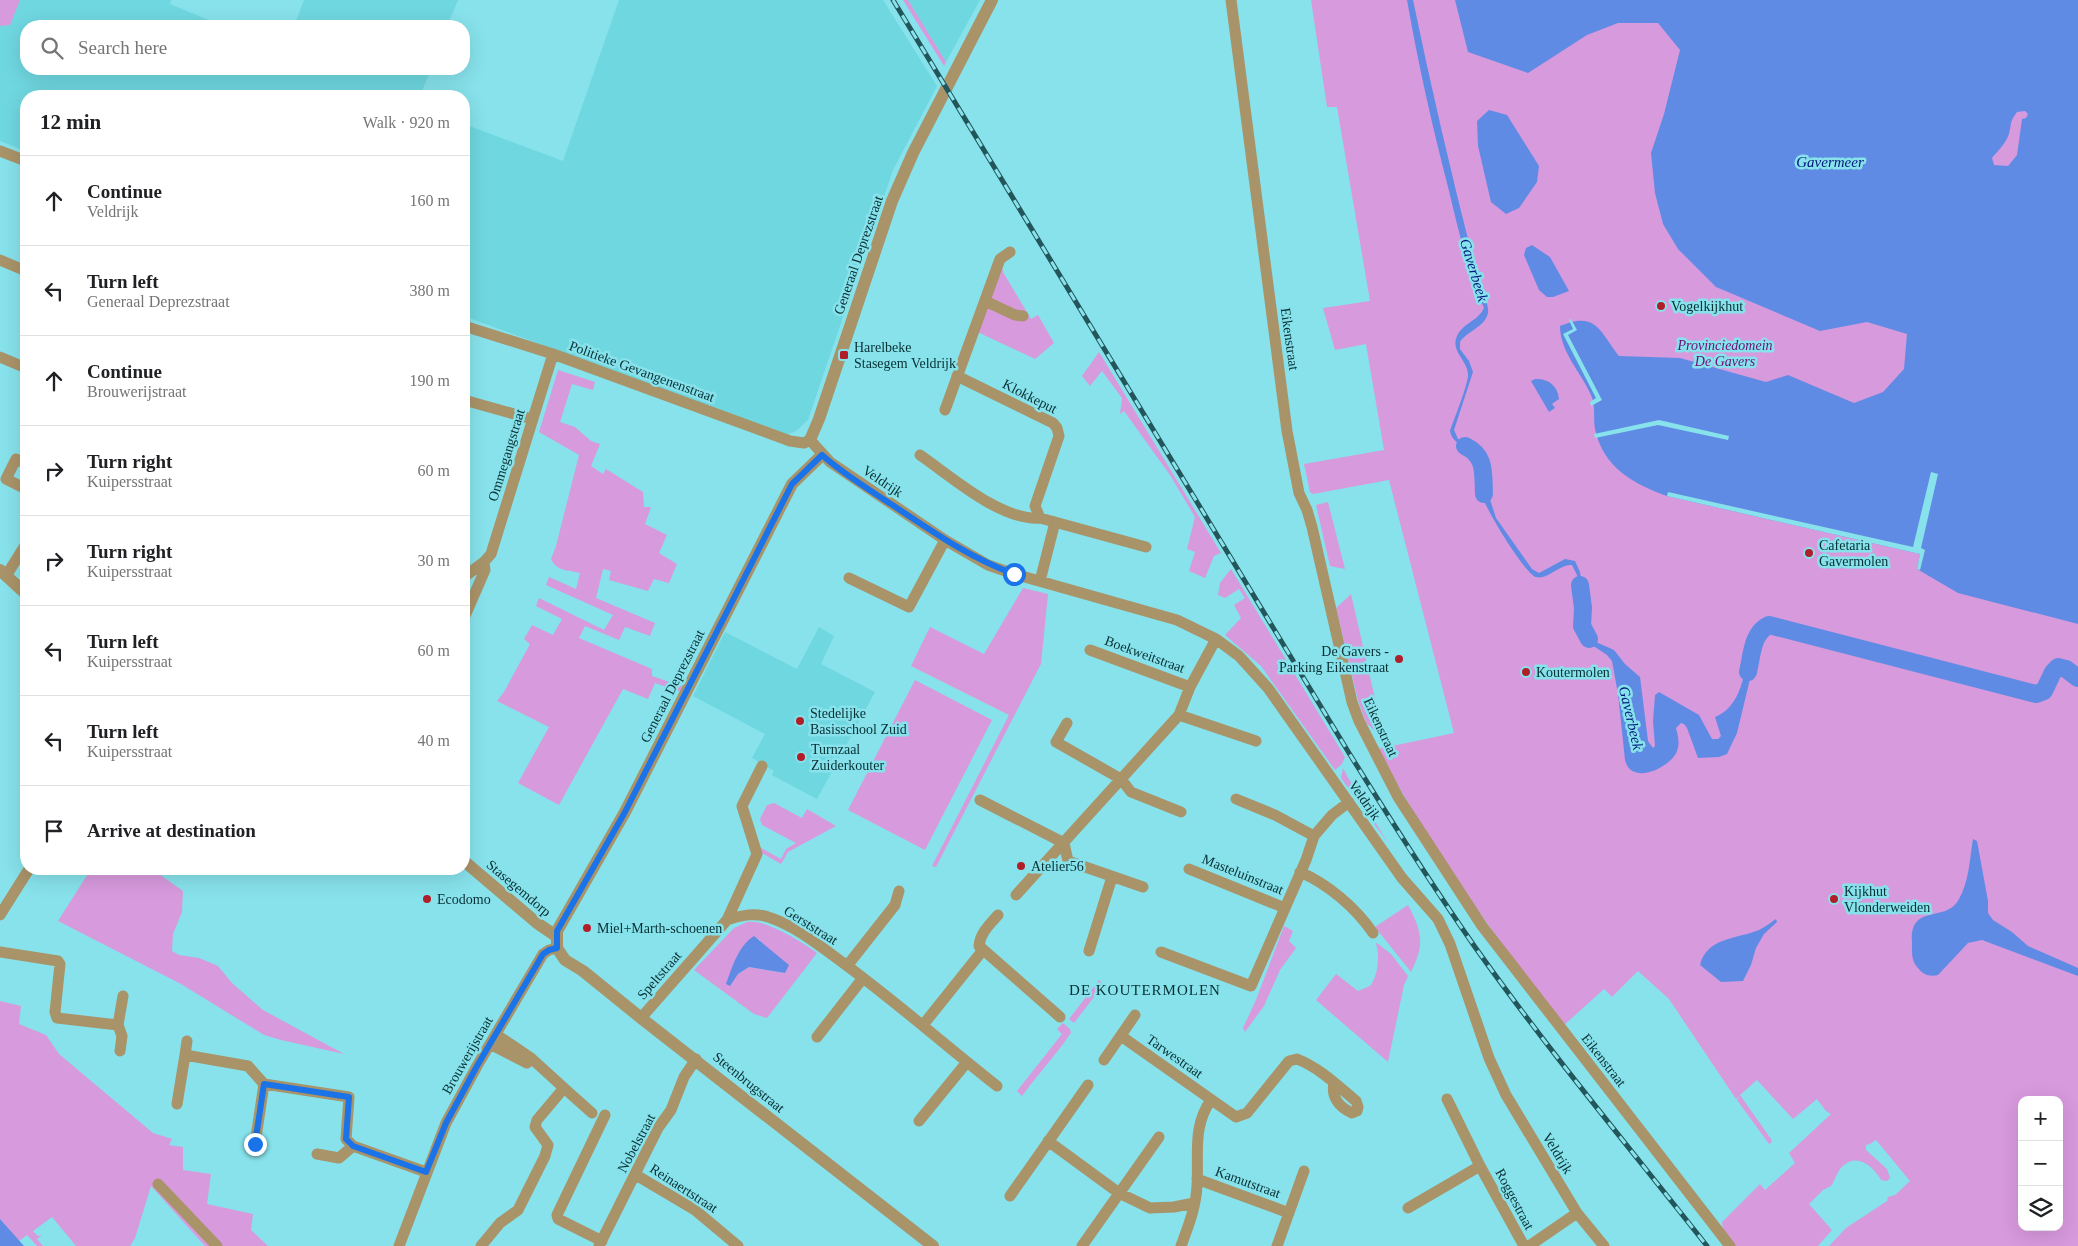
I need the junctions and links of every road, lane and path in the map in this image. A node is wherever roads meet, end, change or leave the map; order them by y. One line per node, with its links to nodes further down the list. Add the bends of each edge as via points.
1 (992, 0): 18 (street, Generaal Deprezstraat, via 913,153 892,201)
2 (1231, 0): 124 (street, Eikenstraat, via 1292,458 1359,721 1398,797 1482,926)
3 (0, 151): 4 (street)
4 (20, 159)
5 (1010, 252): 8 (street, via 1000,259)
6 (0, 260): 7 (street)
7 (20, 268)
8 (985, 301): 9 (street); 14 (street)
9 (1022, 316)
10 (470, 328): 11 (street, Politieke Gevangenenstraat)
11 (552, 354): 17 (street, Ommegangstraat); 18 (street, Politieke Gevangenenstraat, via 790,441)
12 (0, 357): 13 (street)
13 (20, 365)
14 (957, 376): 16 (street); 23 (street, Klokkeput, via 1053,423 1057,428 1059,436 1035,506)
15 (470, 402): 17 (street)
16 (945, 410)
17 (532, 419): 28 (street, Ommegangstraat, via 491,554)
18 (810, 440): 19 (street, Veldrijk)
19 (822, 455): 25 (street, Veldrijk); 62 (street, Generaal Deprezstraat, via 792,484 625,812 570,907)
20 (920, 455): 23 (street, via 997,508 1028,519)
21 (20, 461): 22 (street, via 16,459 6,479)
22 (20, 486)
23 (1040, 518): 24 (street)
24 (1055, 522): 26 (street); 32 (street)
25 (945, 540): 31 (street, via 909,607); 32 (street, Veldrijk, via 988,565)
26 (1146, 547)
27 (20, 552): 30 (street)
28 (484, 562): 29 (street, Ommegangstraat); 34 (street, Ommegangstraat, via 485,570)
29 (470, 572)
30 (3, 573): 33 (street)
31 (849, 578)
32 (1040, 581): 35 (street, Veldrijk, via 1161,614)
33 (20, 589)
34 (470, 604)
35 (1216, 639): 37 (street, Boekweitstraat); 45 (street, Veldrijk, via 1239,656 1268,688)
36 (1090, 650): 37 (street, Boekweitstraat)
37 (1190, 687): 38 (street, Boekweitstraat)
38 (1178, 715): 40 (street); 42 (street, Boekweitstraat)
39 (1067, 723): 42 (street, via 1056,742)
40 (1256, 742)
41 (762, 766): 60 (street, Speltstraat, via 742,806 758,854)
42 (1120, 779): 46 (street, via 1131,792); 48 (street, Boekweitstraat)
43 (1236, 799): 47 (street)
44 (980, 800): 48 (street)
45 (1349, 802): 47 (street, Masteluinstraat, via 1332,815); 111 (street, Veldrijk, via 1402,878 1443,928 1489,1058 1506,1095)
46 (1181, 812)
47 (1314, 836): 51 (street, Masteluinstraat)
48 (1064, 843): 53 (street, via 1068,861); 56 (street, Boekweitstraat)
49 (470, 866): 62 (street, Stasegemdorp)
50 (1189, 869): 57 (street, Masteluinstraat)
51 (1300, 872): 57 (street, Masteluinstraat); 61 (street, Masteluinstraat, via 1351,906)
52 (26, 875): 58 (street)
53 (1112, 877): 54 (street); 64 (street)
54 (1143, 887)
55 (899, 891): 67 (street, via 895,905)
56 (1016, 896)
57 (1285, 908): 66 (street, Masteluinstraat, via 1251,986)
58 (1, 911)
59 (998, 915): 63 (street, via 980,939)
60 (727, 920): 67 (street, Gerststraat, via 755,914 772,918 810,939); 72 (street, Speltstraat)
61 (1373, 933)
62 (556, 942): 72 (street, Steenbrugstraat, via 565,960); 77 (street, Brouwerijstraat, via 543,954)
63 (983, 950): 71 (street); 74 (street)
64 (1089, 951)
65 (0, 952): 73 (street, via 58,961 57,1018)
66 (1161, 952)
67 (847, 966): 68 (street, Gerststraat)
68 (863, 978): 74 (street, Gerststraat); 76 (street)
69 (123, 996): 73 (street)
70 (1135, 1016): 75 (street)
71 (1060, 1017)
72 (641, 1018): 81 (street, Steenbrugstraat)
73 (118, 1025): 79 (street, via 122,1036)
74 (923, 1025): 83 (street, Gerststraat)
75 (1121, 1036): 82 (street); 90 (street, Tarwestraat)
76 (818, 1037)
77 (494, 1040): 88 (street, via 551,1076); 102 (street, Brouwerijstraat, via 446,1123)
78 (187, 1041): 80 (street)
79 (120, 1051)
80 (185, 1055): 85 (street, via 248,1066); 91 (street)
81 (696, 1059): 103 (street, Nobelstraat); 117 (street, Steenbrugstraat)
82 (1104, 1060)
83 (967, 1062): 87 (street, Gerststraat); 94 (street)
84 (1334, 1082): 90 (street, Tarwestraat, via 1297,1059 1289,1062 1247,1113 1236,1117)
85 (264, 1084): 97 (street); 98 (street, via 349,1097 346,1139)
86 (1088, 1084): 96 (street)
87 (997, 1086)
88 (564, 1088): 92 (street); 115 (street, via 536,1120 534,1126 548,1145 518,1210 500,1224)
89 (1447, 1099): 100 (street, Roggestraat)
90 (1211, 1100): 104 (street, via 1203,1112 1197,1137)
91 (177, 1104)
92 (592, 1113)
93 (605, 1115): 112 (street, Nobelstraat, via 557,1215 558,1220)
94 (919, 1121)
95 (1159, 1137): 106 (street)
96 (1048, 1141): 106 (street); 107 (street)
97 (255, 1144)
98 (353, 1146): 99 (street, via 339,1158); 102 (street)
99 (318, 1154)
100 (1480, 1166): 109 (street, Roggestraat); 121 (street, Roggestraat)
101 (1304, 1171): 110 (street, Kamutstraat)
102 (426, 1172): 114 (street, Brouwerijstraat)
103 (636, 1175): 112 (street, Nobelstraat); 116 (street, Reinaertstraat, via 695,1210)
104 (1197, 1179): 108 (street); 110 (street, Kamutstraat)
105 (158, 1184): 113 (street)
106 (1119, 1193): 108 (street, via 1150,1208); 118 (street)
107 (1010, 1196)
108 (1194, 1203): 119 (street)
109 (1408, 1208)
110 (1289, 1213): 120 (street, Kamutstraat)
111 (1577, 1213): 122 (street, Roggestraat); 123 (street, Veldrijk)
112 (601, 1243)
113 (217, 1246)
114 (398, 1246)
115 (481, 1246)
116 (738, 1246)
117 (933, 1246)
118 (1082, 1246)
119 (1181, 1246)
120 (1277, 1246)
121 (1524, 1246)
122 (1529, 1246)
123 (1604, 1246)
124 (1730, 1246)

